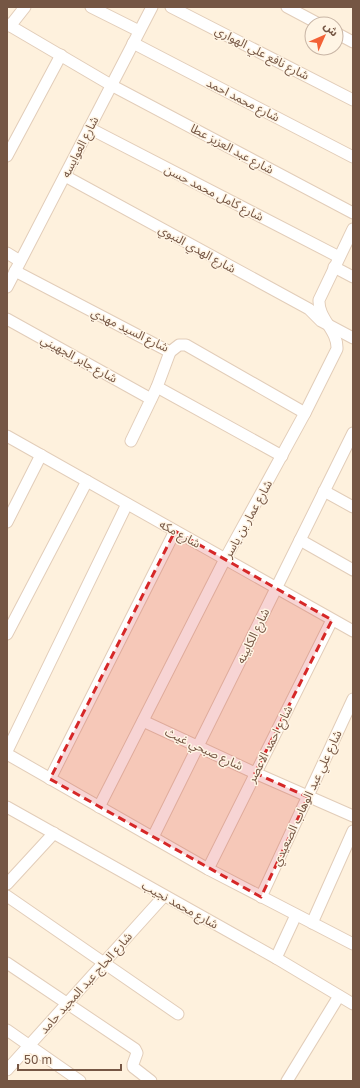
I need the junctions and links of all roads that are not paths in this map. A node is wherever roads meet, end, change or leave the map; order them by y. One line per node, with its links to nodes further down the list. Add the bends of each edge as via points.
1 (25, 7): 7 (street)
2 (91, 7): 8 (street)
3 (152, 7): 8 (street, شارع العوايسه)
4 (171, 7): 14 (street, شارع نافع علي الهواري)
5 (287, 7): 6 (street)
6 (304, 16)
7 (9, 25): 12 (street, شارع عبد العزيز عطا)
8 (139, 31): 11 (street, شارع العوايسه)
9 (344, 37): 10 (street)
10 (353, 42)
11 (133, 43): 13 (street, شارع العوايسه); 17 (street, شارع محمد احمد)
12 (61, 55): 13 (street, شارع عبد العزيز عطا); 16 (street)
13 (112, 85): 15 (street, شارع العوايسه); 19 (street, شارع عبد العزيز عطا)
14 (353, 100)
15 (89, 128): 18 (street, شارع العوايسه); 22 (street, شارع كامل محمد حسن)
16 (7, 156)
17 (353, 157)
18 (65, 176): 23 (street, شارع العوايسه); 27 (street, شارع الهدي النبوي, via 309,309)
19 (353, 213)
20 (353, 229): 22 (street, شارع عمار بن ياسر)
21 (7, 253): 23 (street)
22 (337, 262): 24 (street, شارع كامل محمد حسن); 27 (street, شارع عمار بن ياسر, via 318,306)
23 (18, 266): 25 (street, شارع العوايسه); 29 (street, شارع السيد مهدي)
24 (353, 277)
25 (7, 287)
26 (7, 319): 31 (street, شارع جابر الجهيني)
27 (328, 324): 28 (street, شارع الهدي النبوي); 32 (street, شارع عمار بن ياسر, via 337,343 337,349)
28 (353, 338)
29 (170, 352): 30 (street); 32 (street, شارع السيد مهدي, via 180,345 186,345)
30 (157, 387): 31 (street); 37 (street)
31 (151, 399): 35 (street)
32 (305, 413): 37 (street, شارع عمار بن ياسر)
33 (7, 436): 36 (street, شارع مكه)
34 (352, 440): 39 (street, شارع الكابينه)
35 (131, 441)
36 (41, 455): 38 (street, شارع مكه); 42 (street)
37 (282, 456): 45 (street, شارع عمار بن ياسر)
38 (86, 481): 40 (street, شارع مكه); 50 (street)
39 (324, 491): 41 (street); 44 (street, شارع الكابينه)
40 (127, 504): 43 (street, شارع مكه); 54 (street)
41 (353, 507)
42 (7, 522)
43 (175, 531): 45 (street, شارع مكه); 57 (street)
44 (300, 540): 46 (street); 47 (street, شارع الكابينه)
45 (225, 559): 47 (street, شارع مكه); 52 (street, شارع عمار بن ياسر)
46 (353, 570)
47 (277, 588): 48 (street, شارع مكه); 53 (street, شارع الكابينه)
48 (332, 620): 49 (street, شارع مكه); 56 (street, شارع احمد الاعصر)
49 (353, 631)
50 (7, 634)
51 (353, 699): 58 (street, شارع علي عبد الوهاب الصعيدي)
52 (143, 721): 53 (street, شارع صبحي غيث); 60 (street, شارع عمار بن ياسر)
53 (198, 747): 56 (street, شارع صبحي غيث); 64 (street, شارع الكابينه)
54 (7, 750)
55 (7, 754): 57 (street)
56 (255, 773): 58 (street, شارع صبحي غيث); 65 (street, شارع احمد الاعصر)
57 (50, 779): 60 (street)
58 (308, 796): 61 (street, شارع صبحي غيث); 69 (street, شارع علي عبد الوهاب الصعيدي)
59 (7, 807): 63 (street, شارع محمد نجيب)
60 (99, 807): 64 (street)
61 (353, 816)
62 (353, 831): 71 (street)
63 (54, 833): 66 (street); 68 (street, شارع محمد نجيب)
64 (153, 837): 65 (street)
65 (208, 869): 69 (street)
66 (7, 884)
67 (7, 896): 75 (street)
68 (164, 896): 73 (street, شارع محمد نجيب); 75 (street, شارع الحاج عبد المجيد حامد)
69 (262, 897): 70 (street)
70 (296, 915): 71 (street); 73 (street)
71 (312, 923): 72 (street)
72 (353, 944)
73 (276, 958): 76 (street, شارع محمد نجيب)
74 (7, 963): 77 (street)
75 (104, 963): 77 (street, شارع الحاج عبد المجيد حامد); 79 (street)
76 (339, 996): 78 (street, شارع محمد نجيب); 85 (street)
77 (67, 1003): 81 (street, شارع الحاج عبد المجيد حامد); 84 (street, via 136,1049 133,1067)
78 (353, 1004)
79 (178, 1014)
80 (7, 1030): 81 (street)
81 (29, 1046): 82 (street, شارع الحاج عبد المجيد حامد); 83 (street)
82 (7, 1070)
83 (80, 1081)
84 (151, 1081)
85 (287, 1081)

